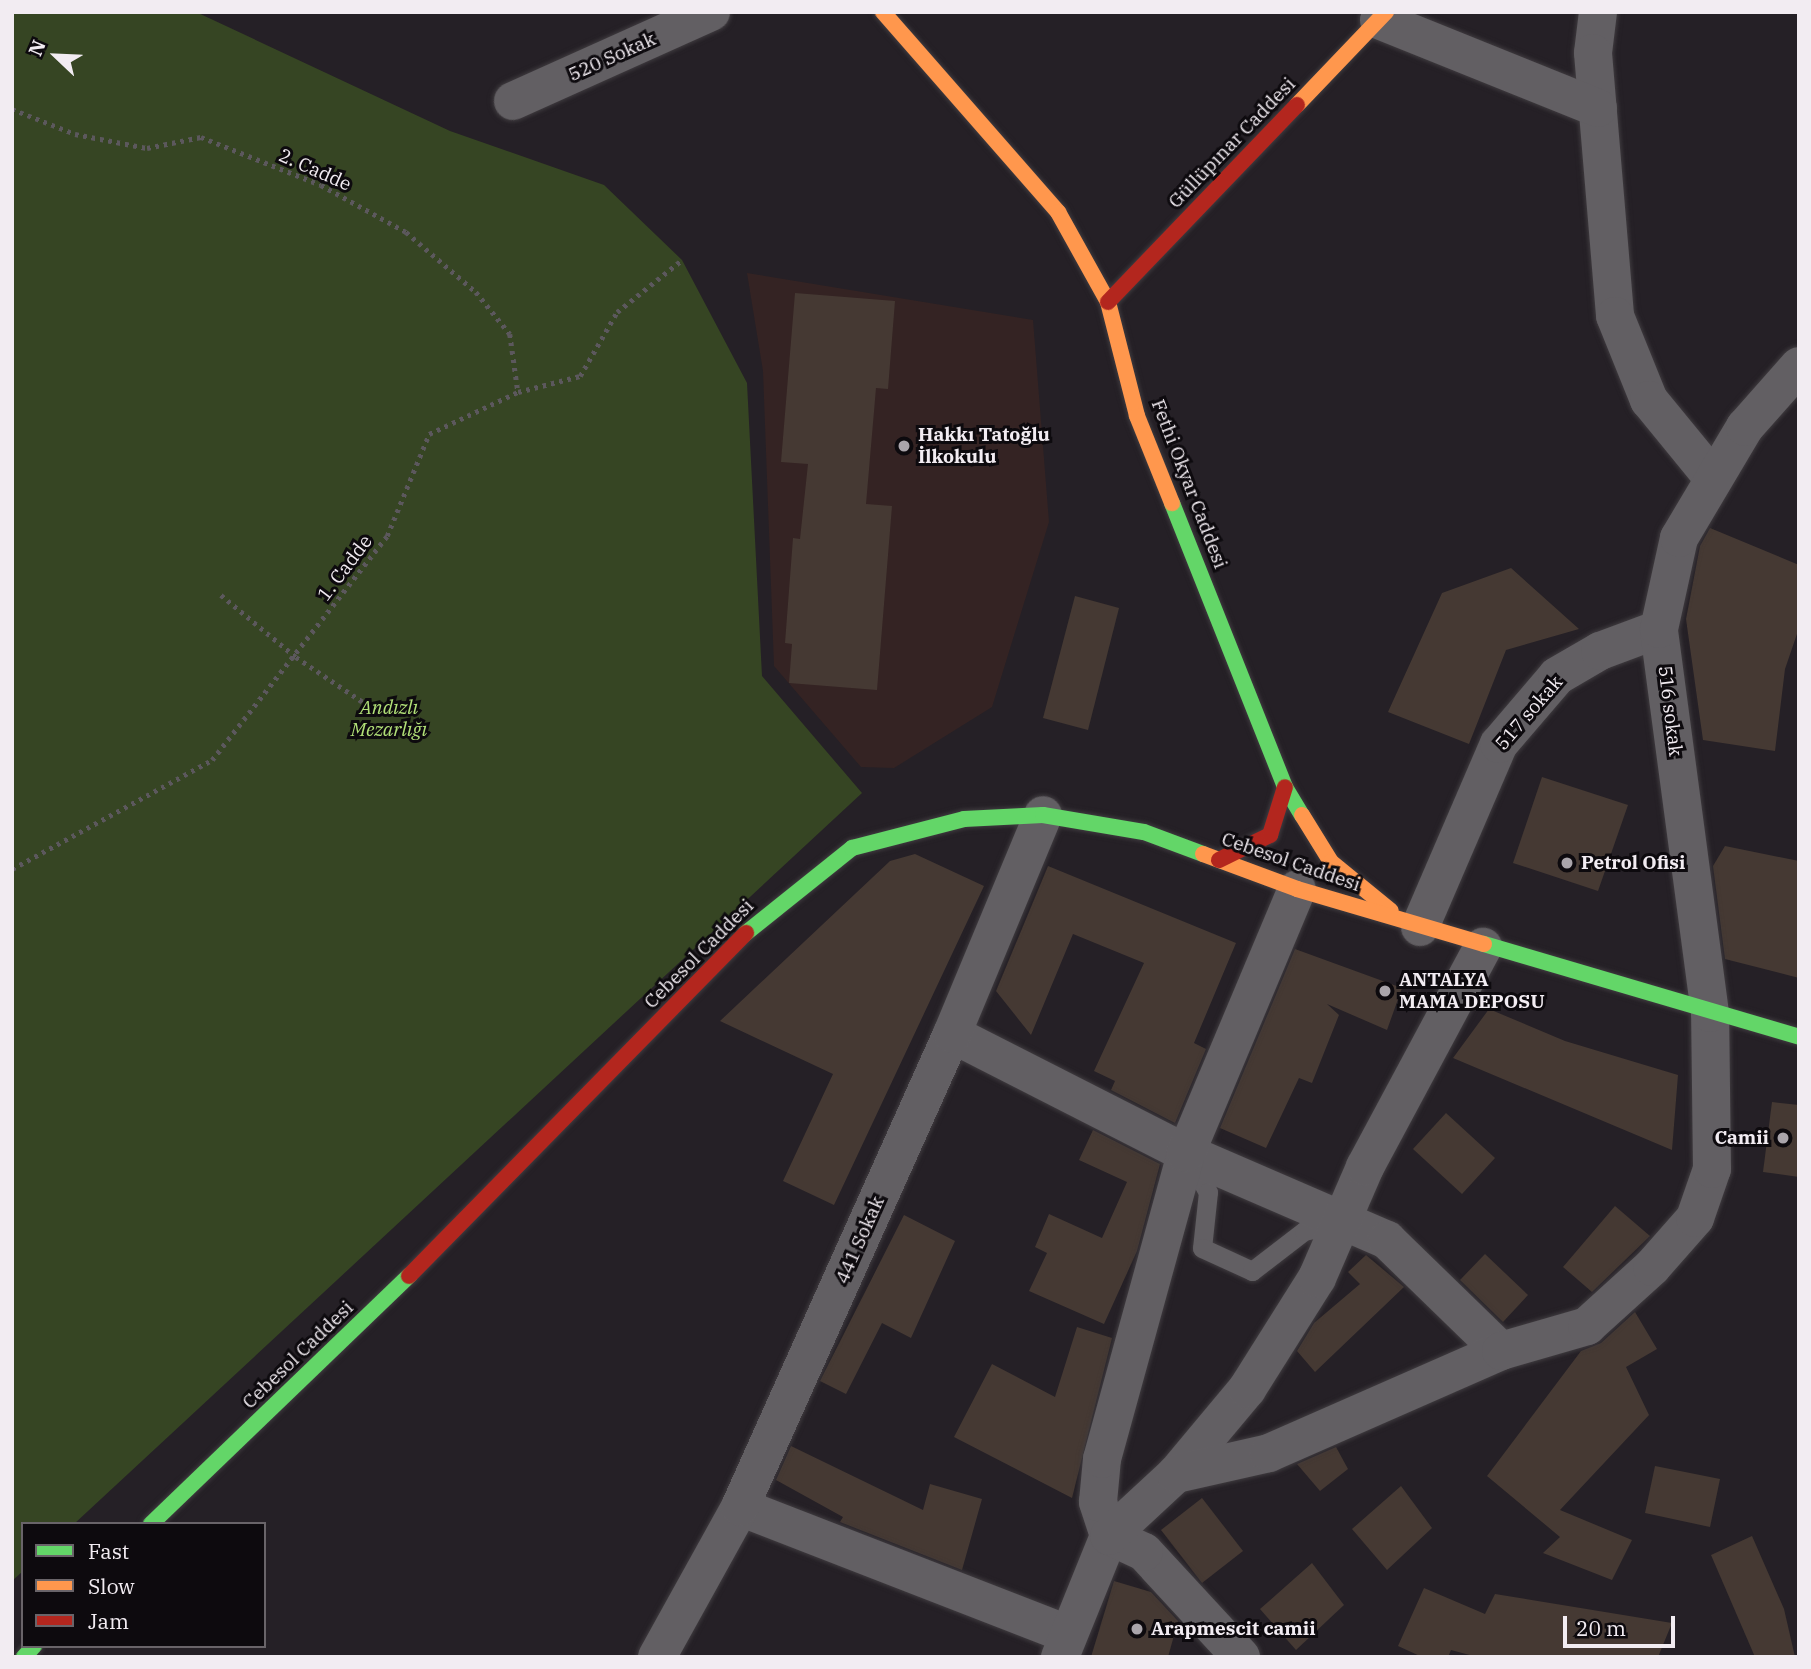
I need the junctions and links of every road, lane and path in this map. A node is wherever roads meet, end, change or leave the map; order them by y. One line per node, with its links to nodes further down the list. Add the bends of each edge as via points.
1 (711, 12): 5 (street, 520 Sokak)
2 (883, 12): 9 (main road, Fethi Okyar Caddesi, via 1058,212)
3 (1598, 12): 6 (street, via 1593,52)
4 (1382, 16): 6 (street); 9 (main road, Güllüpınar Caddesi)
5 (513, 101)
6 (1598, 107): 12 (street, via 1615,316 1649,400)
7 (12, 109): 11 (path, 2. Cadde, via 75,135 147,149 201,137 321,185 406,232 476,292 510,334)
8 (682, 261): 11 (path, 1. Cadde, via 617,312 580,376)
9 (1108, 302): 17 (main road, Fethi Okyar Caddesi, via 1137,416)
10 (1799, 366): 12 (street, 516 sokak, via 1745,427)
11 (518, 392): 15 (path, 1. Cadde, via 429,434 387,536)
12 (1712, 477): 14 (street, 516 sokak, via 1679,538)
13 (221, 595): 15 (path)
14 (1659, 629): 22 (street, 517 sokak, via 1600,650 1557,676 1499,744); 24 (street, 516 sokak)
15 (296, 657): 16 (path); 20 (path, 1. Cadde, via 212,760)
16 (363, 702)
17 (1285, 787): 19 (main road, via 1270,835); 22 (main road, Fethi Okyar Caddesi, via 1331,862)
18 (1043, 815): 19 (main road, Cebesol Caddesi, via 1144,832); 25 (street, 441 Sokak); 32 (main road, Cebesol Caddesi, via 964,819 852,848 755,924 370,1316)
19 (1219, 860): 21 (main road, Cebesol Caddesi)
20 (12, 869)
21 (1297, 889): 22 (main road, Cebesol Caddesi); 27 (street)
22 (1412, 925): 23 (main road, Cebesol Caddesi)
23 (1483, 947): 24 (main road, Cebesol Caddesi); 28 (street)
24 (1710, 1013): 26 (main road, Cebesol Caddesi); 29 (street, 516 sokak, via 1713,1169 1695,1218 1652,1267 1587,1326)
25 (952, 1034): 27 (street); 31 (street, 441 Sokak)
26 (1799, 1037)
27 (1186, 1153): 28 (street); 28 (lane, via 1208,1192 1202,1248 1252,1271 1304,1231); 33 (street, via 1102,1459 1098,1502)
28 (1340, 1223): 29 (street, via 1387,1240); 30 (street, via 1317,1278 1247,1389)
29 (1501, 1351): 30 (street, 516 sokak, via 1269,1453)
30 (1175, 1474): 33 (street)
31 (740, 1507): 34 (street); 35 (street, 441 Sokak)
32 (153, 1522)
33 (1109, 1536): 34 (street); 36 (street, via 1144,1552)
34 (1063, 1646)
35 (657, 1657)
36 (1241, 1657)

